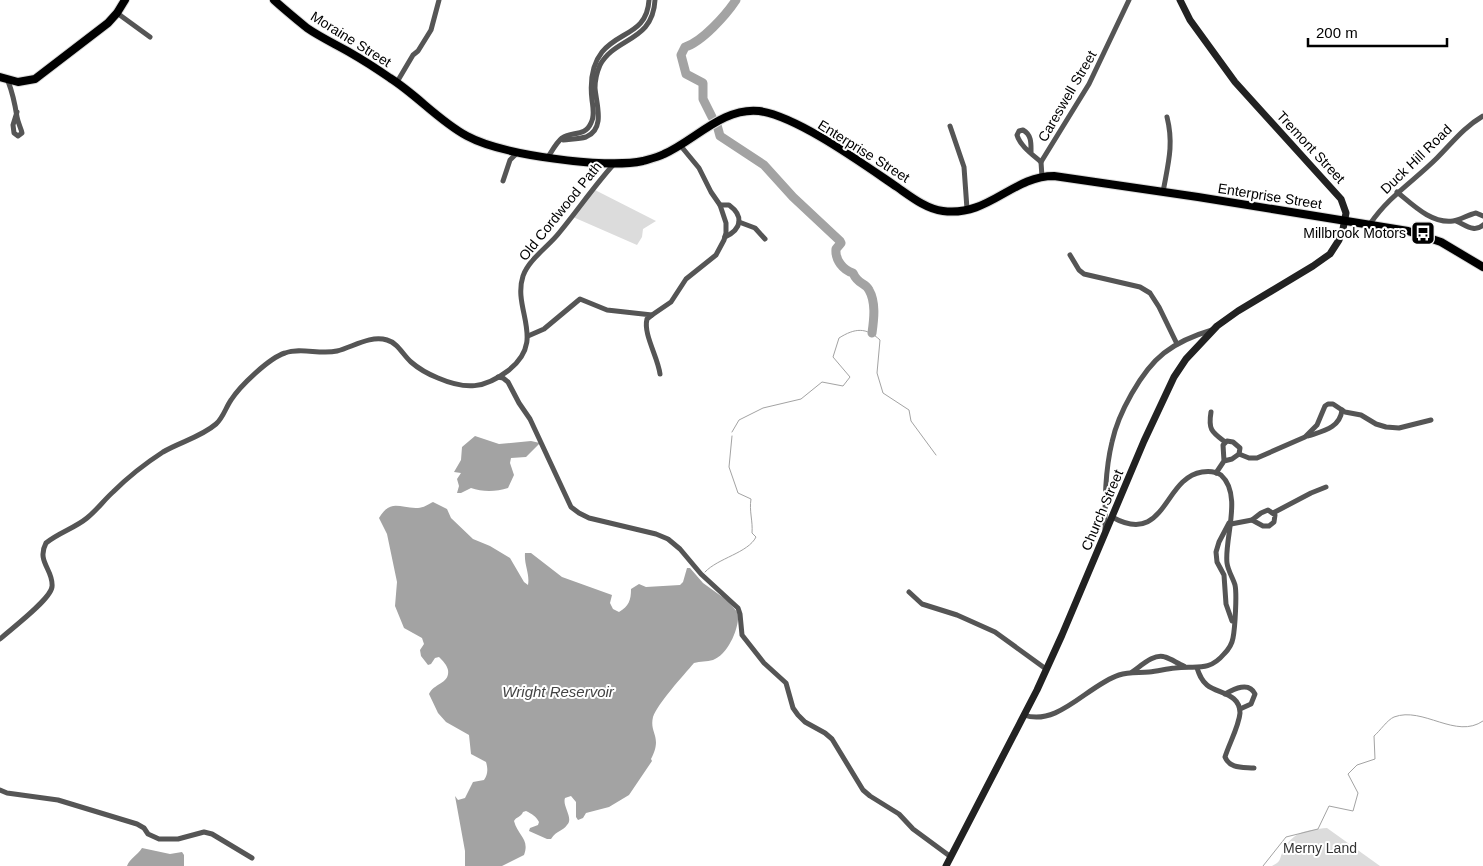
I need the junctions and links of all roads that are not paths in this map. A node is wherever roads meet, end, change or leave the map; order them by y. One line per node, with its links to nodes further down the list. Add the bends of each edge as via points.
1 (125, 0): 8 (main road)
2 (274, 0): 13 (main road, Moraine Street, via 312,31)
3 (438, 0): 13 (street, Moraine Street, via 431,30)
4 (649, 0): 9 (street, via 643,20)
5 (655, 0): 9 (street, via 648,24)
6 (1180, 0): 31 (main road, Tremont Street, via 1190,20 1235,82 1340,197 1345,210)
7 (1127, 1): 22 (street, Careswell Street, via 1103,58)
8 (116, 13): 10 (street); 12 (main road, via 100,30 35,78 22,82)
9 (631, 36): 21 (street, via 608,46 592,73 596,113 592,123 583,133 567,136 558,142)
10 (150, 37)
11 (0, 77): 12 (main road)
12 (8, 81): 14 (street)
13 (395, 81): 19 (main road, Enterprise Street, via 467,136)
14 (17, 112)
15 (1483, 116): 27 (street, Duck Hill Road, via 1461,131 1437,157)
16 (1167, 117): 26 (street, via 1171,134 1170,153)
17 (950, 126): 29 (street, via 964,168)
18 (680, 145): 23 (main road, Enterprise Street, via 658,157); 28 (street, via 700,168); 29 (main road, Enterprise Street, via 732,116 752,111 769,113 825,141 924,204 944,211)
19 (518, 152): 21 (main road, Enterprise Street); 25 (street, via 510,160)
20 (1031, 153): 22 (street)
21 (548, 157): 23 (main road, Enterprise Street)
22 (1041, 162): 24 (street, Careswell Street)
23 (614, 164): 42 (street, Old Cordwood Path, via 526,270 521,290)
24 (1042, 177): 26 (main road, Enterprise Street, via 1064,177); 29 (main road, Enterprise Street)
25 (503, 181)
26 (1163, 192): 31 (main road, Enterprise Street)
27 (1396, 192): 32 (street, via 1432,218); 34 (street, Duck Hill Road)
28 (720, 205): 33 (street, via 732,207); 36 (street, via 726,223)
29 (967, 210)
30 (1483, 216): 32 (street, via 1472,214)
31 (1344, 220): 34 (main road); 41 (main road, Church Street, via 1339,240 1326,258)
32 (1456, 221): 35 (street, via 1474,229)
33 (739, 222): 36 (street, via 735,231); 37 (street, via 755,228)
34 (1370, 224): 39 (main road, via 1433,239)
35 (1483, 225)
36 (725, 237): 40 (street, via 712,260 686,280 671,302)
37 (766, 239)
38 (1070, 255): 43 (street, via 1084,274 1140,287 1150,293)
39 (1483, 267)
40 (652, 315): 42 (street, via 607,310 580,299 544,329); 44 (street, via 646,326)
41 (1212, 330): 43 (street); 56 (main road, Church Street, via 1186,358 1168,387)
42 (528, 336): 45 (street, Old Cordwood Path, via 520,358)
43 (1177, 344): 59 (street, via 1156,360 1142,378 1115,430 1106,484)
44 (660, 374)
45 (497, 377): 62 (street, Old Cordwood Path, via 484,384 467,387 454,384 423,371 396,346 383,340 370,340 328,353 292,351 272,359 231,398 216,424 163,452 117,488 85,520 46,543 42,555 52,581 51,591); 72 (street, via 510,384 574,510 589,518 665,537 680,549 701,574 738,608 741,632 747,643 786,683 798,715 832,739 863,790 899,814 913,829)
46 (1342, 410): 48 (street, via 1393,429); 49 (street, via 1340,420 1332,428); 49 (street, via 1333,404 1325,406 1317,425)
47 (1211, 412): 50 (street, via 1211,431)
48 (1431, 420)
49 (1305, 437): 51 (street, via 1256,458)
50 (1225, 442): 51 (street, via 1236,443 1240,448); 52 (street, via 1222,450)
51 (1239, 454): 52 (street)
52 (1224, 461): 53 (street)
53 (1216, 473): 56 (street, via 1197,473 1186,478 1145,524 1127,524); 58 (street, via 1229,488)
54 (1326, 487): 55 (street)
55 (1272, 512): 57 (street, via 1265,511); 57 (street, via 1274,522 1270,526 1262,526)
56 (1112, 517): 59 (main road, Church Street)
57 (1252, 520): 58 (street)
58 (1231, 521): 61 (street, via 1227,565 1236,594); 61 (street, via 1216,552 1224,575 1226,604)
59 (1105, 533): 65 (main road, Church Street)
60 (909, 592): 65 (street, via 922,604 995,632)
61 (1233, 624): 64 (street, via 1233,639 1224,655)
62 (0, 639)
63 (1185, 667): 64 (street); 66 (street); 66 (street, via 1160,656)
64 (1197, 668): 67 (street, via 1207,685)
65 (1046, 669): 69 (main road, Church Street)
66 (1132, 673): 69 (street, via 1111,678 1049,716)
67 (1225, 694): 68 (street, via 1235,699); 68 (street, via 1242,687 1253,690 1255,694 1251,704)
68 (1240, 709): 70 (street, via 1225,757 1232,766)
69 (1024, 715): 72 (main road, Church Street)
70 (1254, 768)
71 (0, 790): 73 (street, via 58,800 137,824 159,839 178,839 204,832 212,834)
72 (951, 857): 74 (main road, Church Street)
73 (252, 858)
74 (946, 866)

